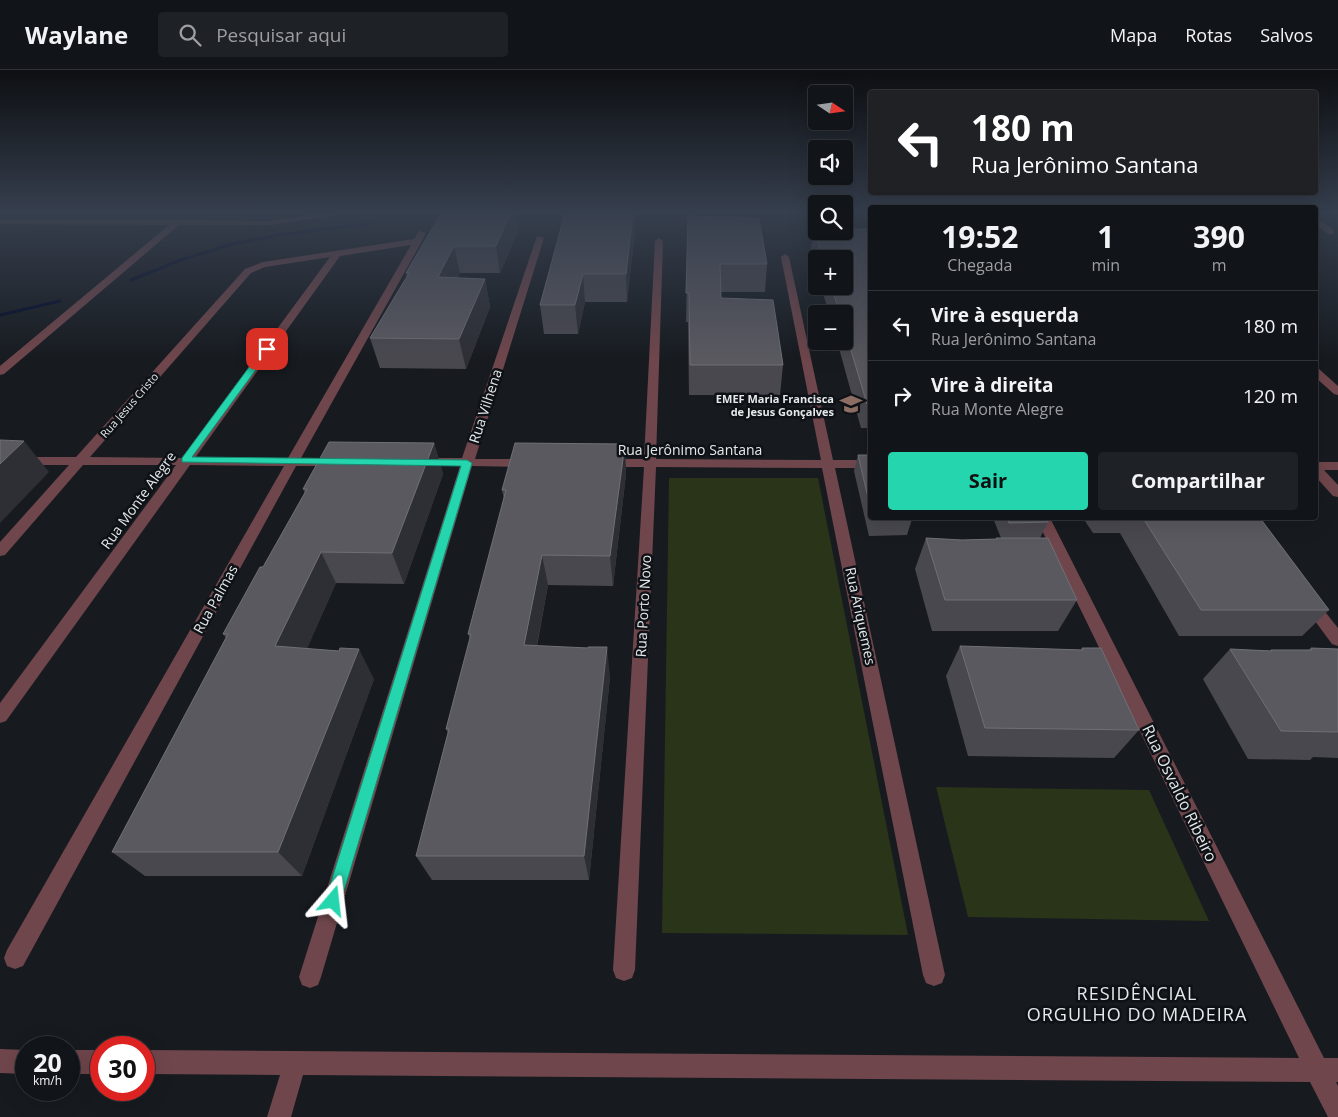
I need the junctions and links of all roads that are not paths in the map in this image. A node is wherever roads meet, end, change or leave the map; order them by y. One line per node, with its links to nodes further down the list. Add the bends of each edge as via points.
1 (130, 262): 8 (street)
2 (284, 262): 13 (street, Rua Jesus Cristo, via 263,265 243,275)
3 (331, 262): 11 (street, Rua Monte Alegre)
4 (406, 262): 14 (street, Rua Palmas)
5 (532, 262): 17 (street, Rua Vilhena)
6 (659, 262): 20 (street, Rua Porto Novo)
7 (786, 262): 21 (street, Rua Ariquemes)
8 (0, 372)
9 (1318, 374): 10 (street)
10 (1338, 392)
11 (186, 460): 13 (street); 14 (street); 31 (street, Rua Monte Alegre)
12 (0, 461): 13 (street)
13 (80, 461): 28 (street, Rua Jesus Cristo)
14 (292, 462): 15 (street); 32 (street, Rua Palmas)
15 (350, 462)
16 (408, 462): 17 (street)
17 (467, 463): 18 (street); 35 (street, Rua Vilhena)
18 (544, 463)
19 (592, 463): 20 (street, Rua Jerônimo Santana)
20 (650, 464): 21 (street, Rua Jerônimo Santana); 33 (street, Rua Porto Novo)
21 (829, 464): 22 (street, Rua Jerônimo Santana); 34 (street, Rua Ariquemes)
22 (868, 464)
23 (1338, 466): 24 (street)
24 (1318, 467)
25 (1318, 470): 26 (street)
26 (1338, 493)
27 (1044, 520): 40 (street, Rua Osvaldo Ribeiro)
28 (0, 551)
29 (1303, 594): 30 (street)
30 (1338, 640)
31 (0, 716)
32 (15, 958)
33 (624, 970)
34 (934, 975)
35 (310, 977)
36 (0, 1061): 37 (street)
37 (15, 1062)
38 (155, 1062): 39 (street)
39 (295, 1063): 40 (street); 42 (street)
40 (1327, 1070): 41 (street, Rua Osvaldo Ribeiro)
41 (1338, 1112)
42 (279, 1117)

